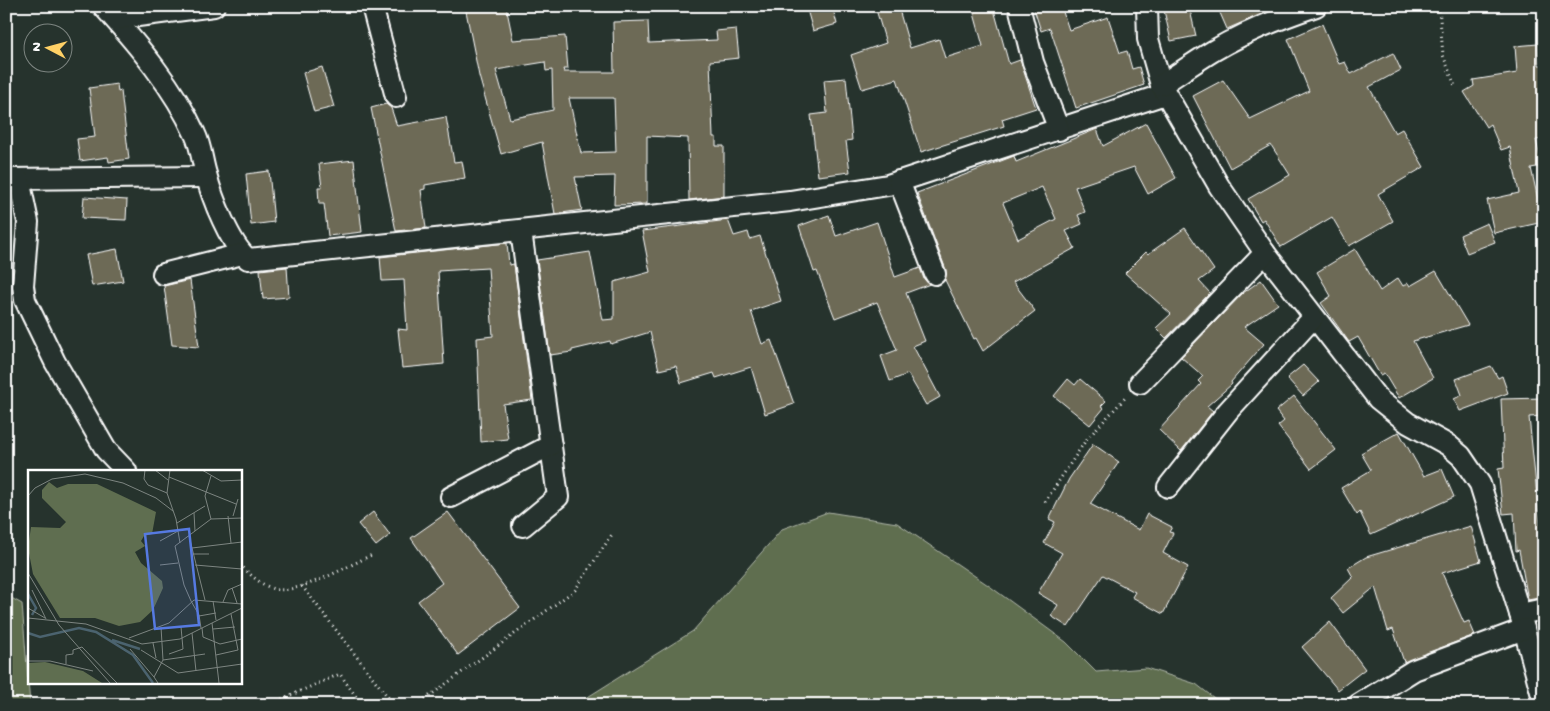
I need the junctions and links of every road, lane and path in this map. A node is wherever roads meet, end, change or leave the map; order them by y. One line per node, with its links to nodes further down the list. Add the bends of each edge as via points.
1 (214, 6): 7 (street)
2 (372, 6): 10 (street)
3 (1019, 6): 11 (street, via 1034,62)
4 (1147, 6): 9 (street, via 1148,39)
5 (1316, 6): 9 (street, via 1280,18 1212,52)
6 (1439, 6): 8 (path, via 1443,55)
7 (109, 13): 12 (street, via 154,67 187,116 196,136)
8 (1455, 86)
9 (1163, 89): 11 (street); 16 (street, via 1218,186)
10 (396, 97)
11 (1059, 130): 14 (street)
12 (206, 177): 13 (street); 17 (street, via 227,229)
13 (12, 179): 23 (street, via 28,222 23,286 25,300 55,362 106,450)
14 (899, 181): 15 (street, via 790,201); 19 (street)
15 (521, 231): 17 (street, via 345,247 258,260 248,259); 22 (street)
16 (1265, 253): 20 (street); 21 (street)
17 (242, 254): 18 (street)
18 (163, 274)
19 (935, 274)
20 (1313, 318): 24 (street, via 1228,412); 33 (street, via 1378,399 1408,423 1448,445 1470,465 1480,484)
21 (1140, 383): 26 (path, via 1086,440)
22 (551, 445): 25 (street); 27 (street, via 558,497)
23 (125, 470)
24 (1168, 487)
25 (451, 497)
26 (1045, 502)
27 (523, 526)
28 (614, 533): 39 (path, via 575,590)
29 (374, 554): 31 (path)
30 (241, 565): 31 (path, via 272,589)
31 (302, 586): 38 (path)
32 (1544, 609): 33 (street)
33 (1522, 621): 35 (street); 41 (street, via 1414,670)
34 (1029, 701): 40 (path)
35 (1544, 703)
36 (268, 705): 37 (path, via 340,674)
37 (362, 705)
38 (394, 705)
39 (417, 705)
40 (1032, 705)
41 (1358, 705)

